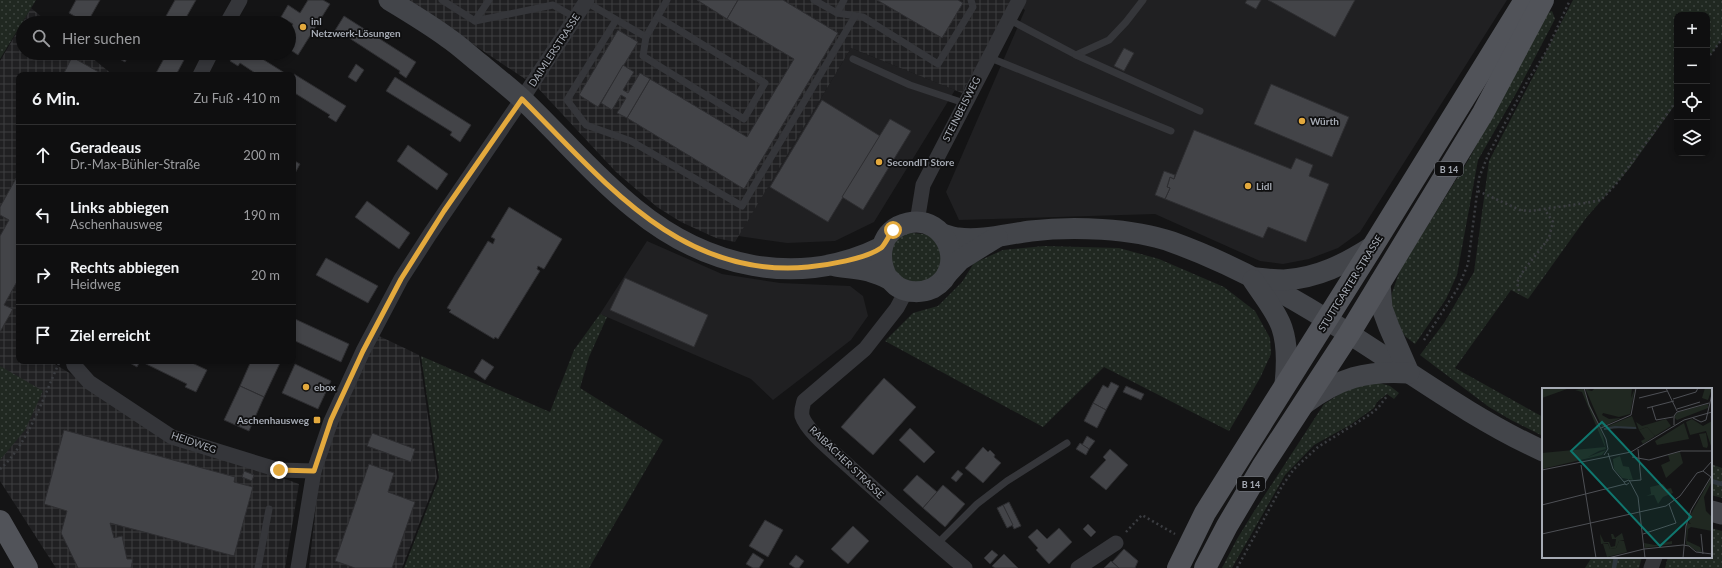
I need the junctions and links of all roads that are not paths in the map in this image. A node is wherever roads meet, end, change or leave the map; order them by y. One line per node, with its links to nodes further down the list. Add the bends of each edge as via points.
1 (240, 0): 16 (street)
2 (389, 0): 29 (street, via 448,38)
3 (442, 0): 22 (lane)
4 (489, 0): 22 (lane)
5 (668, 0): 18 (lane)
6 (814, 0): 15 (lane)
7 (844, 0): 15 (lane)
8 (971, 0): 17 (lane, via 973,7 938,64 863,17)
9 (1143, 0): 24 (lane, via 1109,40)
10 (1525, 0): 36 (main road, STUTTGARTER STRASSE / B 14)
11 (1543, 0): 42 (main road, B 14, via 1483,114)
12 (586, 1): 19 (street, DAIMLERSTRASSE); 21 (lane)
13 (553, 2): 19 (lane); 22 (lane)
14 (1014, 2): 20 (street, STEINBEISWEG)
15 (837, 13): 17 (lane)
16 (231, 16)
17 (856, 16): 21 (lane, via 742,206 631,141 586,125 567,100)
18 (658, 17): 23 (lane); 23 (lane, via 765,83 744,119 643,56)
19 (576, 18): 29 (street, DAIMLERSTRASSE)
20 (1008, 19): 24 (lane); 25 (street, STEINBEISWEG)
21 (616, 20): 23 (lane)
22 (475, 21)
23 (646, 38)
24 (1076, 55): 31 (lane)
25 (988, 57): 30 (street, STEINBEISWEG); 32 (lane)
26 (853, 59): 30 (lane, via 922,90)
27 (208, 60): 28 (street)
28 (202, 72)
29 (522, 99): 38 (street, via 634,209 669,234 720,258 751,266 786,269); 52 (street, via 444,211 401,279 363,351 331,420)
30 (964, 103): 33 (street, STEINBEISWEG, via 922,185)
31 (1200, 111)
32 (1171, 130)
33 (917, 222): 34 (street, via 931,225); 37 (street, via 904,224 893,230)
34 (942, 234): 35 (street, via 958,238); 39 (street, via 951,253)
35 (997, 237): 39 (street, via 960,260); 40 (street, via 1066,229 1136,234 1170,242)
36 (1373, 246): 40 (street, via 1346,264 1316,275 1284,280); 44 (main road, STUTTGARTER STRASSE / B 14)
37 (882, 247): 38 (street, via 868,254); 41 (street, via 882,264)
38 (829, 265): 41 (street, via 868,271)
39 (947, 274): 43 (street, via 934,287 916,292)
40 (1252, 278): 44 (street); 48 (street, via 1282,327 1287,354)
41 (888, 279): 43 (street)
42 (1380, 282): 45 (main road, B 14); 47 (street, via 1382,308)
43 (906, 291): 58 (street, RAIBACHER STRASSE, via 897,308 866,349 804,401 802,416 820,440)
44 (1326, 320): 45 (street); 48 (main road, STUTTGARTER STRASSE / B 14)
45 (1354, 337): 47 (street); 49 (main road, B 14)
46 (74, 364): 52 (street, HEIDWEG, via 89,382 172,437 279,470)
47 (1403, 369): 49 (street, via 1342,380); 51 (street, via 1491,424)
48 (1285, 384): 65 (main road, STUTTGARTER STRASSE / B 14, via 1205,513)
49 (1304, 404): 66 (main road, B 14, via 1258,473)
50 (1067, 443): 58 (lane, via 1007,481 977,504)
51 (1542, 450)
52 (314, 471): 62 (street)
53 (269, 509): 61 (lane)
54 (1712, 511): 55 (street)
55 (1722, 514)
56 (0, 521): 60 (main road)
57 (1116, 543): 64 (street)
58 (937, 544): 63 (street, RAIBACHER STRASSE)
59 (1655, 558): 67 (street)
60 (27, 568)
61 (258, 568)
62 (298, 568)
63 (965, 568)
64 (1078, 568)
65 (1178, 568)
66 (1205, 568)
67 (1651, 568)

